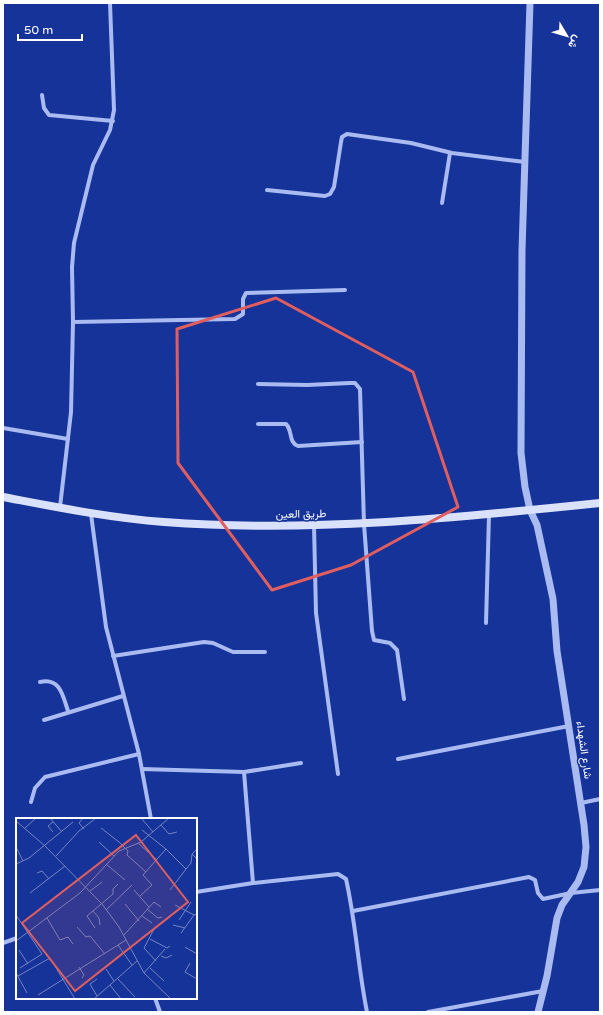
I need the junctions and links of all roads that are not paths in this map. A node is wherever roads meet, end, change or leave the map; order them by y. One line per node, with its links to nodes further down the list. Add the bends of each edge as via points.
1 (110, 3): 4 (street)
2 (530, 3): 6 (street, شارع الشهداء)
3 (42, 95): 4 (street, via 45,111 49,115)
4 (112, 121): 10 (street, via 93,165 76,232 72,268)
5 (450, 153): 6 (street); 7 (street, via 411,143 347,134 342,137 334,187 330,194 325,196); 8 (street)
6 (525, 162): 19 (street, شارع الشهداء, via 520,436 522,474)
7 (267, 190)
8 (442, 203)
9 (345, 290): 10 (street, via 246,293 243,298 243,314 235,319)
10 (74, 322): 14 (street)
11 (258, 384): 15 (street, via 355,383 360,389)
12 (258, 424): 15 (street, via 286,424 292,442 298,446)
13 (3, 428): 14 (street)
14 (68, 439): 18 (street)
15 (362, 442): 23 (street)
16 (3, 497): 18 (main road, طريق العين)
17 (600, 503): 19 (main road, طريق العين)
18 (60, 507): 20 (main road, طريق العين)
19 (530, 510): 21 (main road, طريق العين); 32 (street, شارع الشهداء, via 537,526 553,599 557,650)
20 (91, 514): 22 (main road, طريق العين, via 208,525); 26 (street, via 105,618)
21 (488, 515): 23 (main road, طريق العين); 24 (street)
22 (314, 524): 23 (main road, طريق العين); 38 (street, via 316,613)
23 (364, 524): 29 (street, via 374,640 390,644 397,650)
24 (486, 623)
25 (265, 652): 26 (street, via 233,652 204,642)
26 (113, 656): 28 (street)
27 (40, 682): 30 (street, via 51,681 58,685)
28 (122, 696): 30 (street); 33 (street)
29 (404, 699)
30 (68, 711): 31 (street)
31 (44, 720)
32 (570, 726): 34 (street); 41 (street, شارع الشهداء)
33 (139, 754): 36 (street); 40 (street, via 45,777 35,788)
34 (398, 759)
35 (301, 763): 37 (street)
36 (142, 769): 37 (street); 42 (street)
37 (244, 772): 43 (street)
38 (338, 774)
39 (600, 799): 41 (street)
40 (32, 802)
41 (581, 803): 46 (street, شارع الشهداء, via 586,847 584,867)
42 (151, 818)
43 (253, 883): 45 (street); 47 (street, via 338,874 346,879)
44 (600, 890): 46 (street)
45 (197, 892)
46 (571, 893): 47 (street, via 543,899 538,893 535,880 529,877); 50 (street, شارع الشهداء, via 557,918)
47 (353, 911): 53 (street, via 360,979)
48 (16, 938): 49 (street)
49 (3, 943)
50 (543, 991): 54 (street); 55 (street, شارع الشهداء)
51 (155, 999): 52 (street)
52 (160, 1012)
53 (367, 1012)
54 (428, 1012)
55 (538, 1012)

